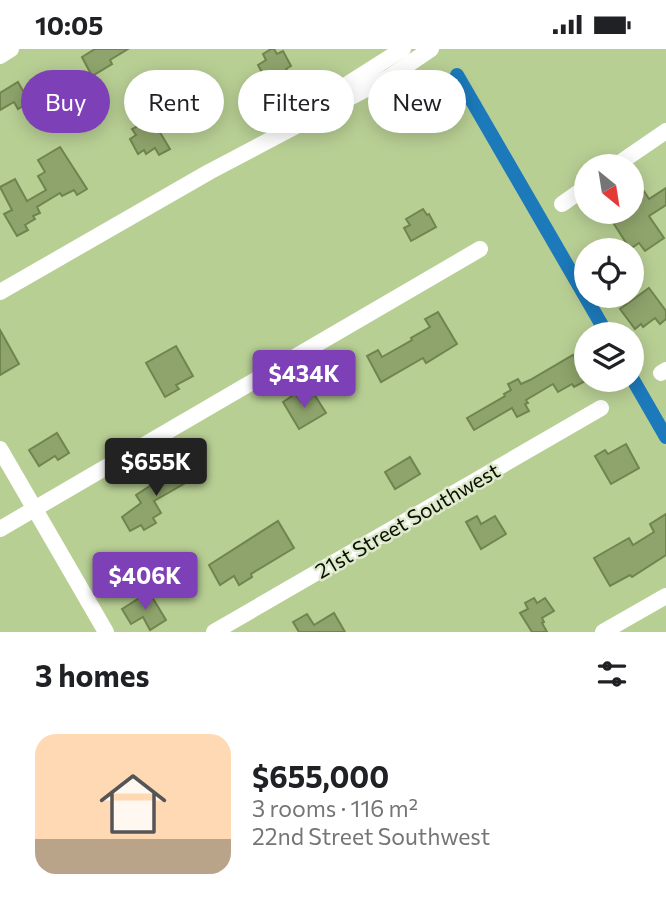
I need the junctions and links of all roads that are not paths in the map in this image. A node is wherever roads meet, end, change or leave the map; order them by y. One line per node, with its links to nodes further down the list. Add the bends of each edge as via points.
1 (11, 49): 4 (street)
2 (403, 49): 7 (street)
3 (432, 49): 7 (street, via 391,76)
4 (0, 55)
5 (666, 131): 6 (street)
6 (632, 154)
7 (209, 172): 11 (street)
8 (574, 196): 9 (street)
9 (562, 204)
10 (480, 249): 14 (street)
11 (0, 292)
12 (601, 408): 18 (street, 21st Street Southwest)
13 (0, 449): 14 (street)
14 (34, 509): 15 (street); 17 (street)
15 (0, 529)
16 (666, 596): 19 (street)
17 (106, 632)
18 (214, 632)
19 (603, 632)

